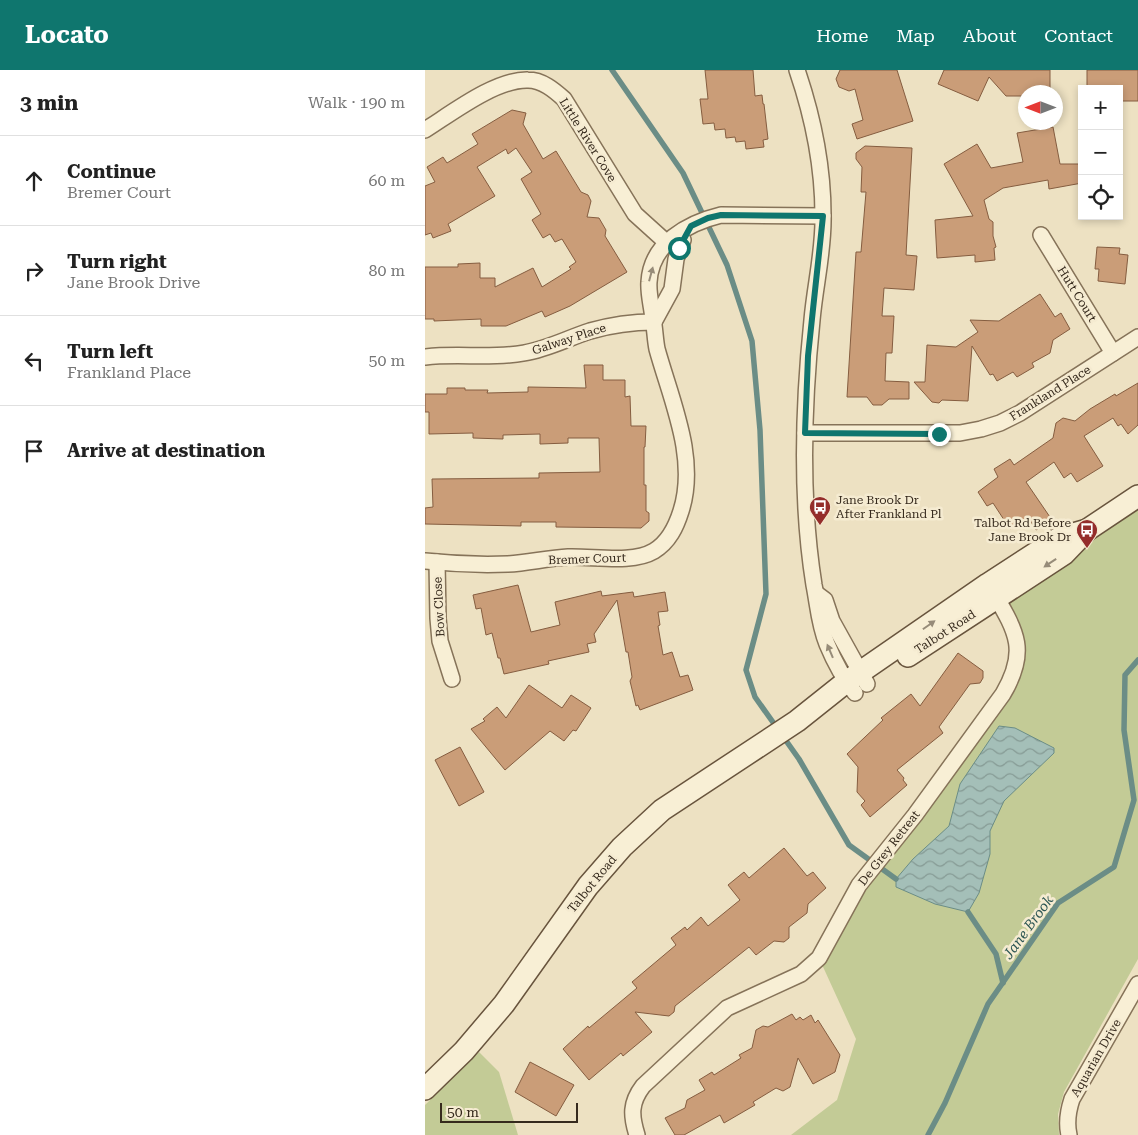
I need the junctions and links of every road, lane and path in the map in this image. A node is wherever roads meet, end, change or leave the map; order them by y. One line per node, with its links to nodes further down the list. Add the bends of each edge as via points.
1 (797, 70): 3 (street, via 816,135)
2 (425, 130): 5 (street, Little River Cove, via 503,84 529,80 553,89 564,99 635,214)
3 (823, 216): 5 (street, Bremer Court, via 721,215 691,226); 10 (street, via 808,356)
4 (1041, 235): 8 (street, Hutt Court)
5 (673, 245): 6 (street, Bremer Court, via 676,259 672,289); 6 (street, Bremer Court, one-way to 5, via 649,282 654,263)
6 (654, 322): 9 (street, Galway Place, via 629,322 607,327 525,353); 12 (street, Bremer Court, via 657,348 678,417 687,472 687,488 678,522 663,544 639,557 569,557 493,564)
7 (1138, 337): 8 (street, Frankland Place)
8 (1113, 353): 10 (street, Frankland Place, via 1020,413 981,429 939,434)
9 (425, 357)
10 (805, 433): 15 (street, via 806,520 816,593 825,600)
11 (1138, 496): 13 (main road, Talbot Road, via 1087,530 1059,538)
12 (431, 562): 14 (street, Bow Close, via 441,641)
13 (993, 591): 15 (main road, Talbot Road); 18 (street, De Grey Retreat, via 1014,630 1018,648 1017,666 1003,694 915,815 859,885 819,958 789,980 727,1008 643,1086 632,1106)
14 (452, 679)
15 (857, 683): 17 (main road, Talbot Road, via 822,715 797,721 662,810 622,847 587,886 491,1019)
16 (1137, 986): 19 (street, Aquarian Drive, via 1072,1099 1068,1111)
17 (425, 1089)
18 (637, 1135)
19 (1069, 1135)

